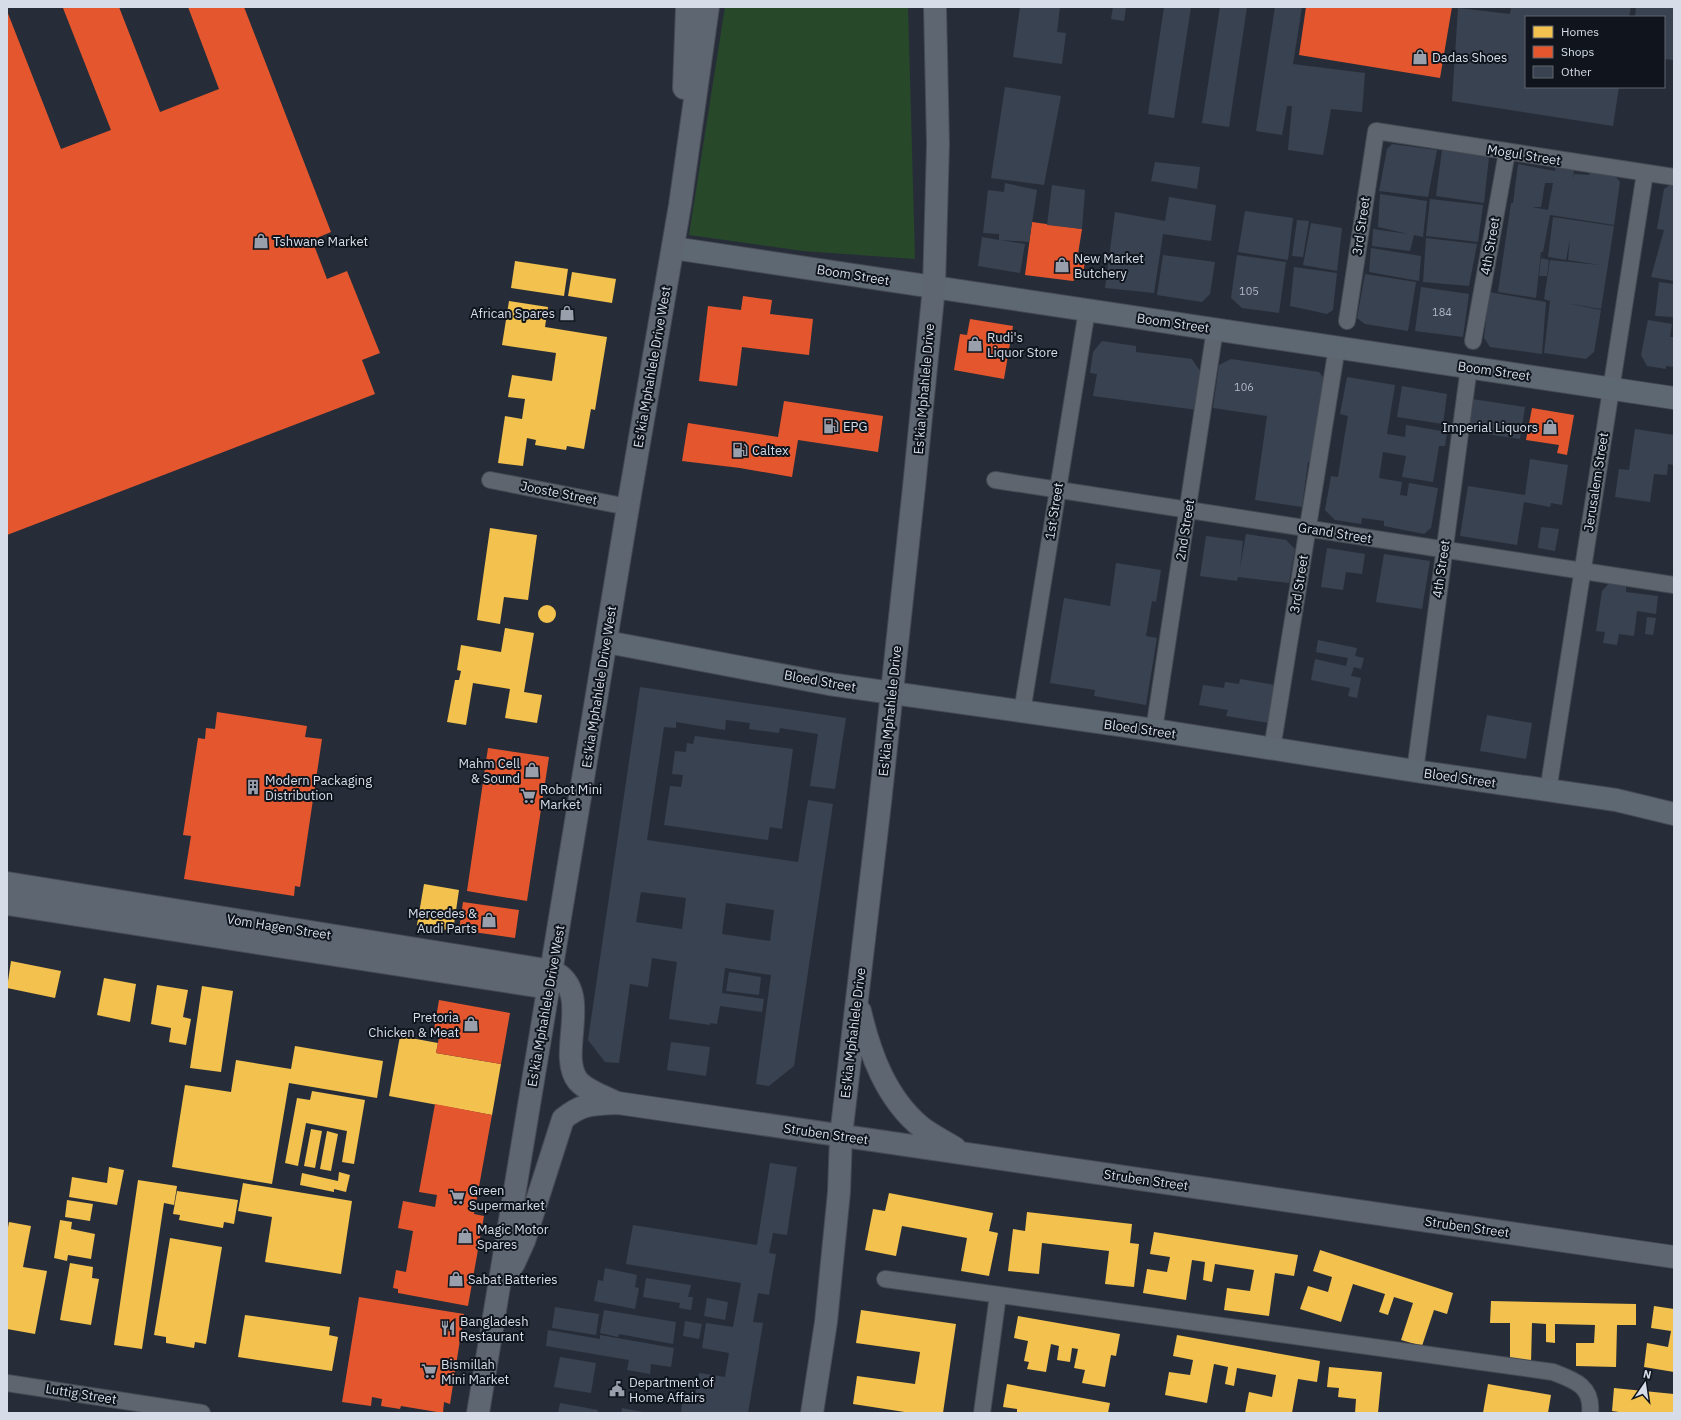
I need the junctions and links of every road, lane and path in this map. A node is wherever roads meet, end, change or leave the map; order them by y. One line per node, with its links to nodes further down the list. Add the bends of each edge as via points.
1 (687, 7): 8 (main road)
2 (708, 7): 8 (main road, Es'kia Mphahlele Drive West)
3 (935, 7): 10 (main road, Es'kia Mphahlele Drive, via 938,144)
4 (1375, 132): 5 (street, Mogul Street); 12 (street, 3rd Street)
5 (1506, 152): 6 (street, Mogul Street); 14 (street, 4th Street)
6 (1645, 173): 7 (street, Mogul Street); 17 (street, Jerusalem Street)
7 (1674, 177)
8 (680, 205): 9 (main road, Es'kia Mphahlele Drive West)
9 (672, 248): 10 (main road, Boom Street); 22 (main road, Es'kia Mphahlele Drive West)
10 (934, 287): 11 (main road, Boom Street); 29 (main road, Es'kia Mphahlele Drive)
11 (1087, 310): 13 (main road, Boom Street); 21 (street, 1st Street)
12 (1347, 321)
13 (1215, 329): 15 (main road, Boom Street); 23 (street, 2nd Street)
14 (1473, 341)
15 (1337, 347): 16 (main road, Boom Street); 24 (street, 3rd Street)
16 (1469, 367): 17 (main road, Boom Street); 25 (street, 4th Street)
17 (1611, 388): 18 (main road, Boom Street); 26 (street, Jerusalem Street)
18 (1674, 398)
19 (490, 480): 22 (street, Jooste Street)
20 (995, 480): 21 (street, Grand Street)
21 (1058, 490): 23 (street, Grand Street); 30 (street, 1st Street)
22 (628, 507): 28 (main road, Es'kia Mphahlele Drive West)
23 (1188, 510): 24 (street, Grand Street); 31 (street, 2nd Street)
24 (1308, 529): 25 (street, Grand Street); 32 (street, 3rd Street)
25 (1444, 550): 26 (street, Grand Street); 33 (street, 4th Street)
26 (1583, 571): 27 (street, Grand Street); 34 (street, Jerusalem Street)
27 (1674, 586)
28 (607, 642): 29 (main road, Bloed Street, via 829,684); 38 (main road, Es'kia Mphahlele Drive West)
29 (892, 693): 30 (main road, Bloed Street); 39 (main road, Es'kia Mphahlele Drive)
30 (1022, 712): 31 (main road, Bloed Street)
31 (1154, 730): 32 (main road, Bloed Street)
32 (1272, 749): 33 (main road, Bloed Street)
33 (1415, 771): 34 (main road, Bloed Street)
34 (1548, 791): 35 (main road, Bloed Street, via 1616,800)
35 (1674, 814)
36 (7, 883): 38 (main road, Vom Hagen Street)
37 (7, 904): 38 (main road, Vom Hagen Street)
38 (550, 980): 40 (main road, via 563,978 571,993 574,1010 574,1073 584,1087); 45 (main road, Es'kia Mphahlele Drive West)
39 (857, 1000): 41 (main road, Es'kia Mphahlele Drive); 42 (main road, via 876,1062 891,1094 922,1128)
40 (618, 1103): 41 (main road, Struben Street); 45 (main road, via 584,1105 563,1118 524,1240 514,1263)
41 (841, 1136): 42 (main road, Struben Street); 50 (main road, Es'kia Mphahlele Drive, via 839,1192 827,1315)
42 (964, 1154): 43 (main road, Struben Street)
43 (1674, 1257)
44 (885, 1280): 46 (street)
45 (500, 1282): 49 (main road, Es'kia Mphahlele Drive West)
46 (998, 1295): 51 (street); 52 (street, via 1553,1372 1574,1380 1588,1394)
47 (7, 1383): 48 (street, Luttig Street)
48 (202, 1413)
49 (478, 1413)
50 (812, 1413)
51 (982, 1413)
52 (1590, 1413)

